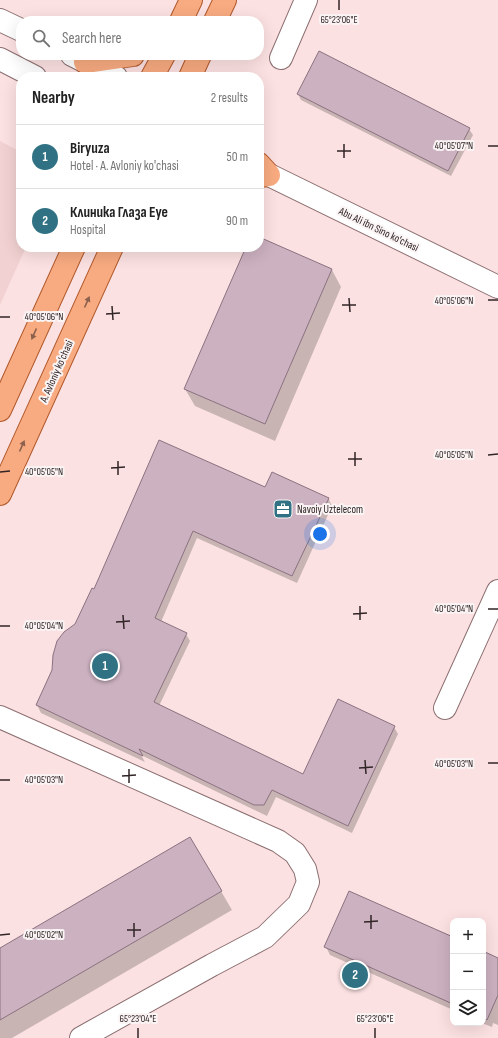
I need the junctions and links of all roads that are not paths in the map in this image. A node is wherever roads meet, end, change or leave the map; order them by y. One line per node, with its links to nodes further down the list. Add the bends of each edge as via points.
1 (191, 0): 4 (main road)
2 (225, 0): 5 (main road)
3 (306, 0): 8 (street)
4 (183, 16)
5 (217, 16)
6 (0, 20): 7 (street)
7 (16, 28)
8 (281, 58)
9 (0, 59): 14 (street)
10 (83, 60): 15 (street)
11 (161, 60): 16 (main road)
12 (198, 60): 17 (main road)
13 (201, 60): 18 (main road)
14 (25, 72)
15 (106, 72)
16 (155, 72)
17 (192, 72)
18 (202, 72)
19 (264, 172): 22 (street, Abu Ali ibn Sino ko'chasi)
20 (72, 252): 23 (main road, one-way to 23)
21 (110, 252): 24 (main road, A. Avloniy ko'chasi, one-way to 21)
22 (498, 288)
23 (0, 410)
24 (0, 494)
25 (498, 590): 26 (street)
26 (445, 708)
27 (0, 717): 28 (street, via 278,841 295,853 305,869 308,882 300,904 265,937)
28 (81, 1038)

